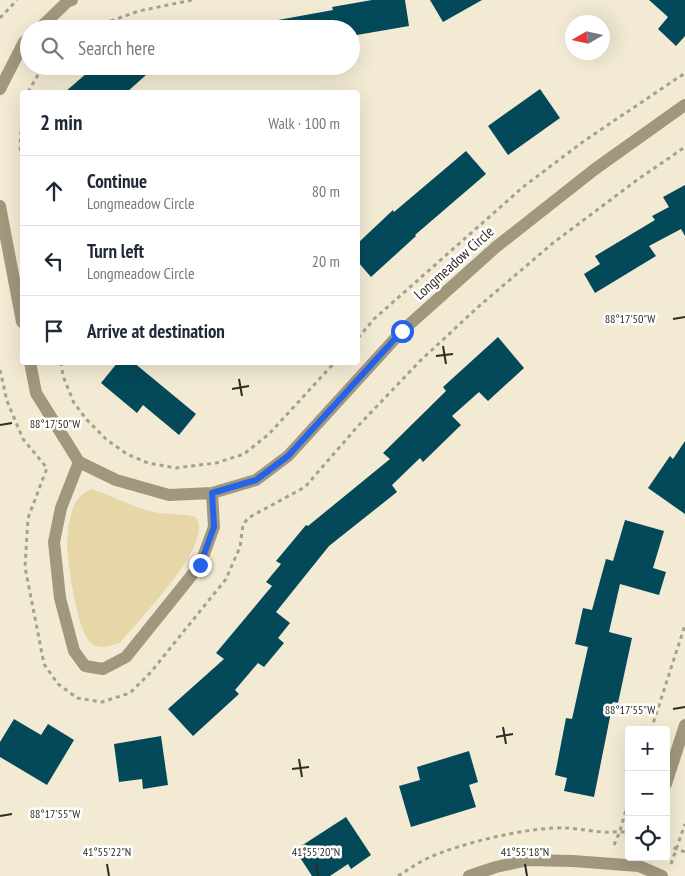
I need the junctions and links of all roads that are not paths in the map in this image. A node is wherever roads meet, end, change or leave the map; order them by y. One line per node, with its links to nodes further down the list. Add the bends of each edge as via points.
1 (72, 0): 2 (street)
2 (48, 20)
3 (20, 50): 4 (street)
4 (0, 90)
5 (685, 105): 10 (street, Longmeadow Circle, via 496,247 402,331 288,456 256,480)
6 (0, 206): 7 (street)
7 (20, 311)
8 (31, 365): 9 (street, via 36,393)
9 (79, 462): 10 (street, Longmeadow Circle, via 116,480 169,496); 10 (street, via 61,508 54,542 62,607 74,651 85,666 103,669 126,657 200,565 214,527)
10 (212, 493)
11 (685, 725): 12 (street)
12 (670, 772)
13 (640, 862): 14 (street); 15 (street, via 528,860)
14 (666, 872)
15 (469, 876)

